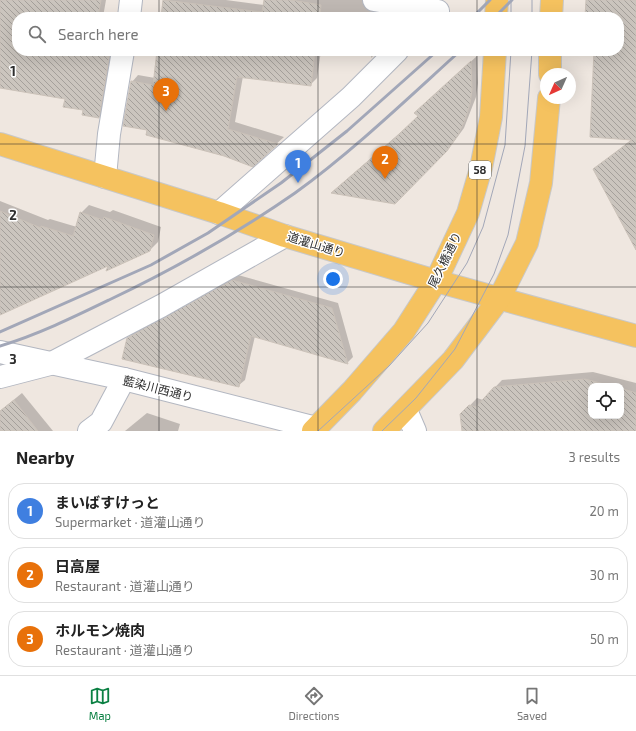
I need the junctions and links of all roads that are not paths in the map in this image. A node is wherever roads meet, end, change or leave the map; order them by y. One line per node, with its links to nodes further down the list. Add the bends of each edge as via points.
1 (131, 0): 6 (street)
2 (374, 0): 5 (street)
3 (497, 0): 7 (main road)
4 (552, 0): 8 (main road)
5 (439, 9)
6 (130, 12)
7 (496, 12)
8 (551, 12)
9 (122, 56): 16 (street, via 109,134)
10 (392, 56): 17 (street, via 351,97)
11 (495, 56): 19 (main road, 尾久橋通り / 58, via 491,117 481,168 468,213)
12 (550, 56): 13 (main road)
13 (550, 68)
14 (548, 104): 20 (main road, via 541,183 527,243)
15 (0, 144): 16 (main road, 道灌山通り)
16 (105, 177): 17 (main road, 道灌山通り)
17 (219, 213): 18 (main road, 道灌山通り)
18 (284, 236): 19 (main road, 道灌山通り); 23 (street, via 161,306)
19 (436, 281): 20 (main road, 道灌山通り); 27 (main road, 尾久橋通り / 58, via 404,331 352,391)
20 (499, 299): 21 (main road, 道灌山通り); 26 (main road, via 453,360)
21 (636, 336)
22 (0, 352): 23 (street, 藍染川西通り)
23 (50, 364): 24 (street); 25 (street, 藍染川西通り)
24 (0, 377)
25 (124, 379): 27 (street, 藍染川西通り); 28 (street, via 101,422)
26 (406, 410): 29 (main road); 30 (street)
27 (310, 430)
28 (90, 431)
29 (384, 431)
30 (415, 431)

